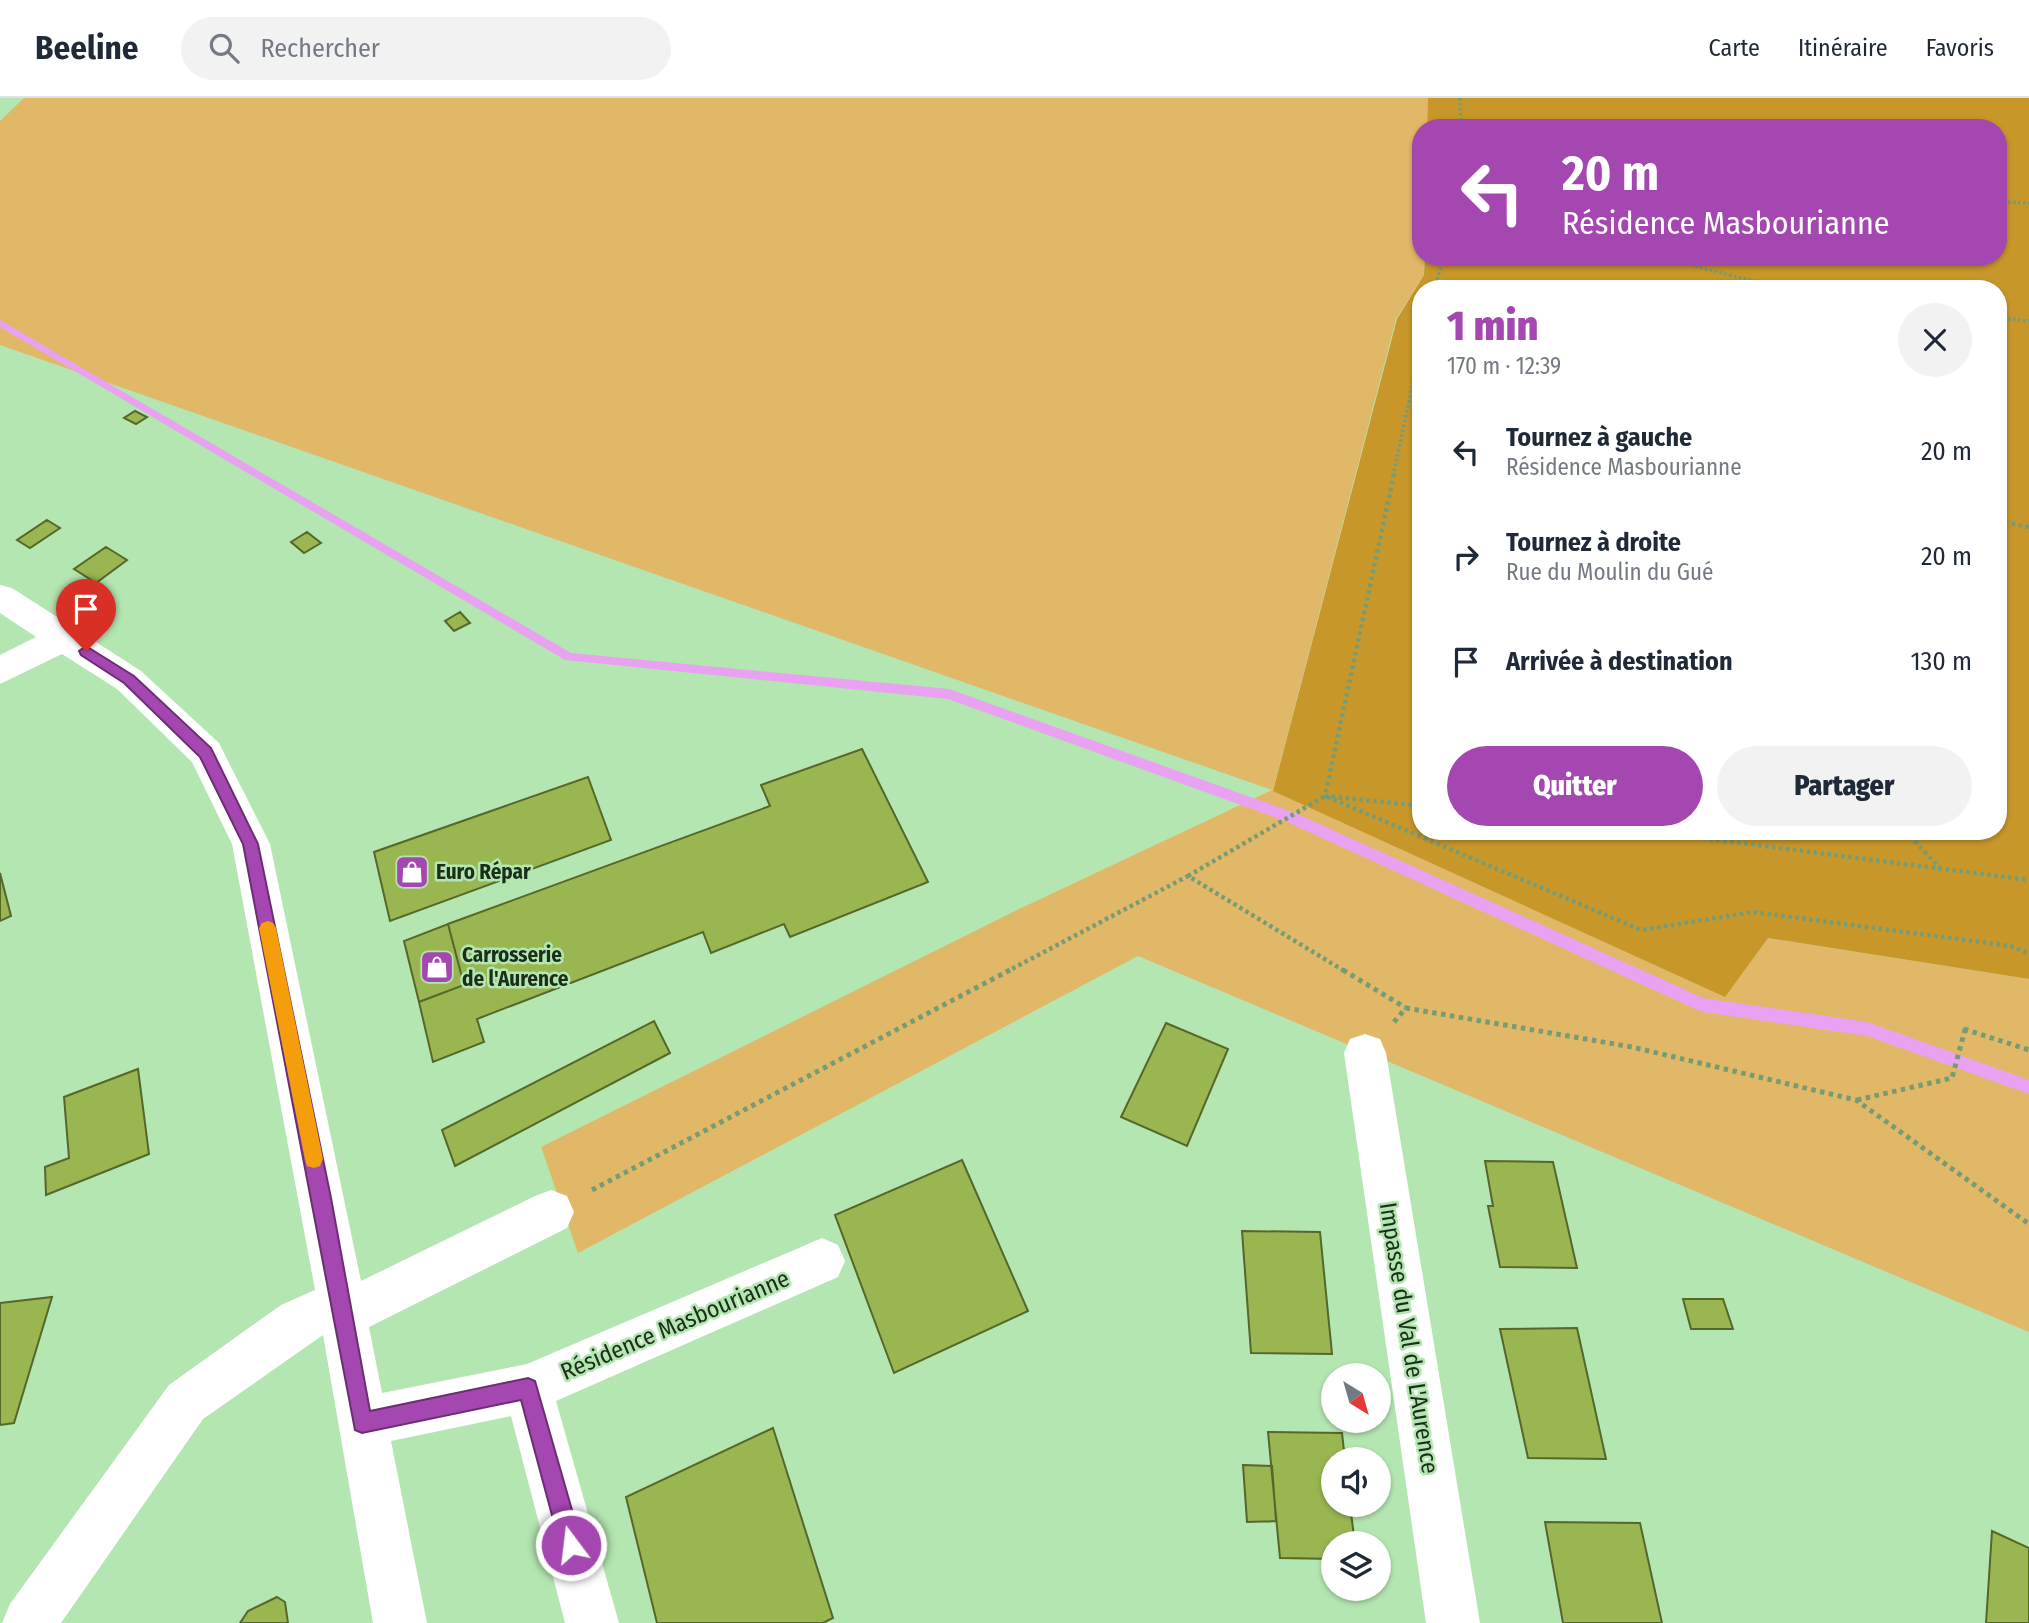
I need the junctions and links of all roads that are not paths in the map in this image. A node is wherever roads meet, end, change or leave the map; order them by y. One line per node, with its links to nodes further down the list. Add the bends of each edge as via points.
1 (0, 597): 2 (street)
2 (65, 637): 3 (street); 7 (street, via 129,680 206,753 251,844)
3 (0, 671)
4 (1365, 1053): 13 (street, Impasse du Val de L'Aurence)
5 (551, 1212): 7 (street)
6 (822, 1261): 8 (street, Résidence Masbourianne)
7 (341, 1309): 9 (street); 10 (street, via 298,1322 186,1402)
8 (528, 1388): 9 (street, Résidence Masbourianne); 12 (street)
9 (362, 1422): 11 (street)
10 (29, 1623)
11 (400, 1623)
12 (592, 1623)
13 (1453, 1623)

